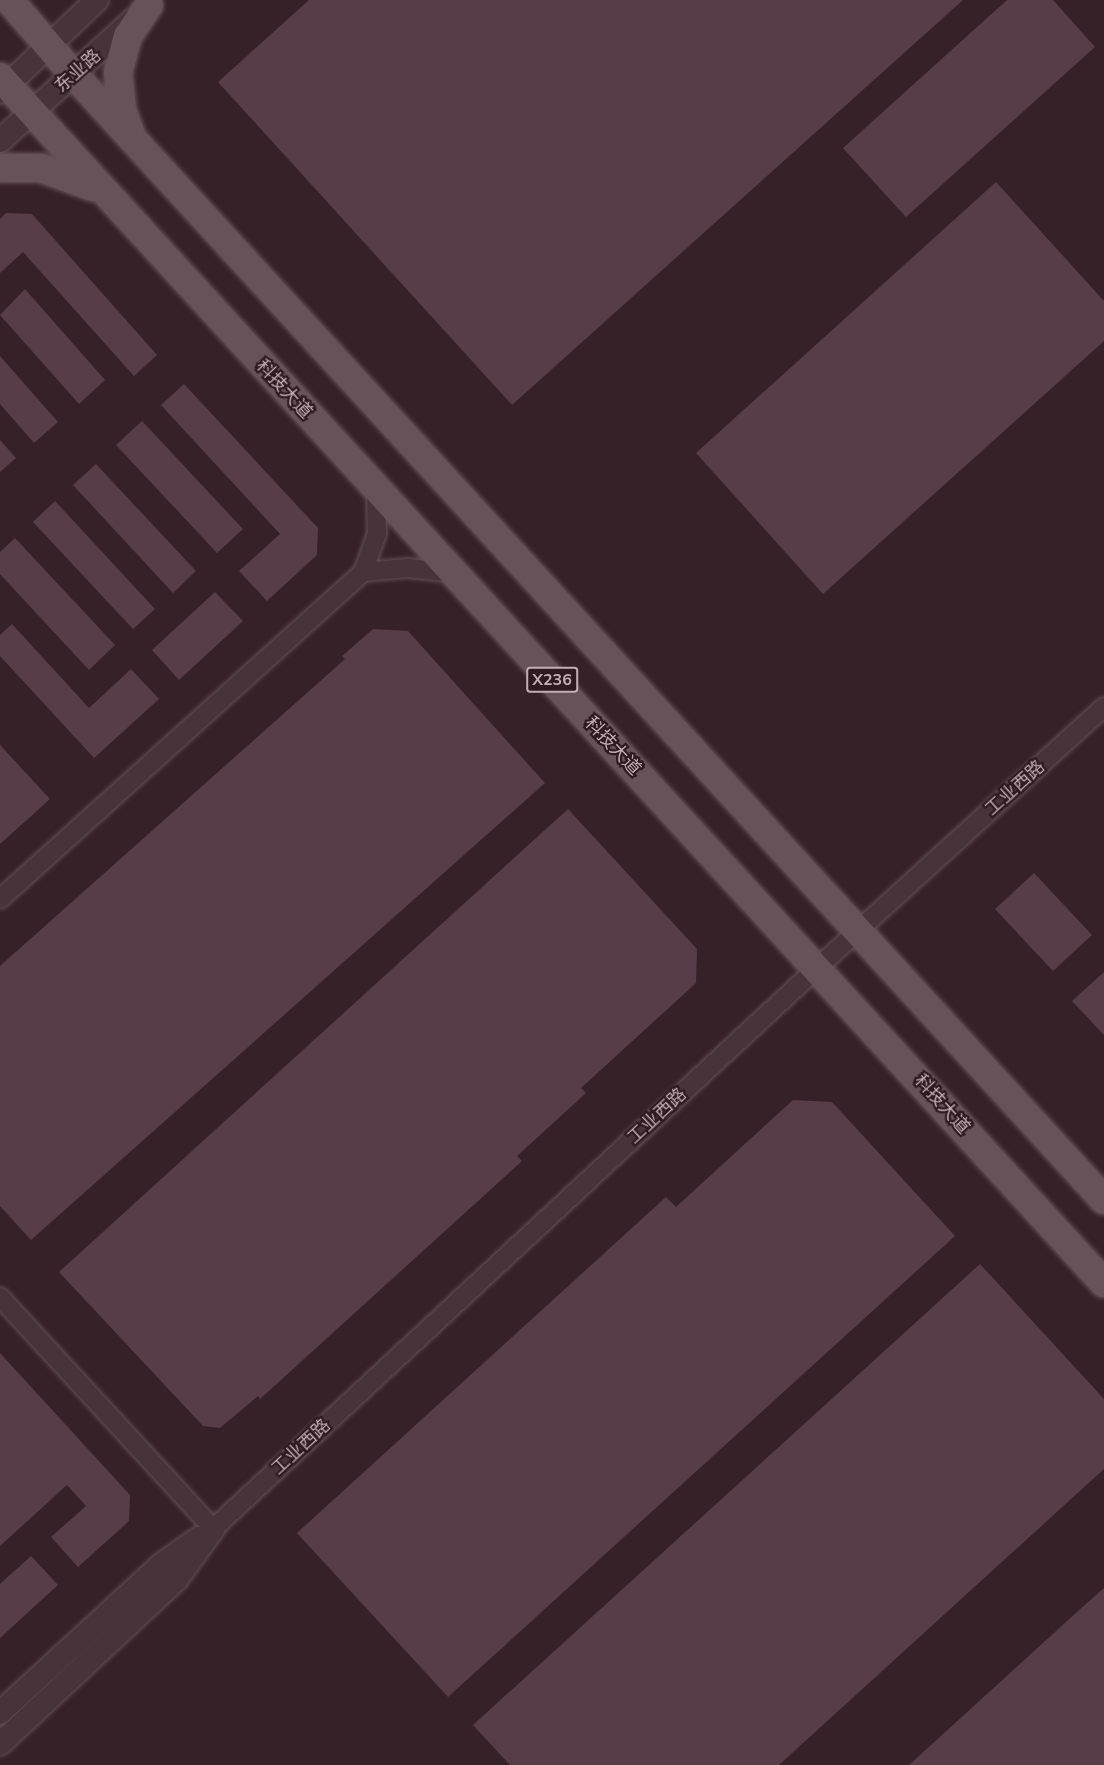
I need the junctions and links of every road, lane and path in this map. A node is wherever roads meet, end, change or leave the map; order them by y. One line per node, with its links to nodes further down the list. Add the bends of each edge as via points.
1 (9, 0): 4 (main road)
2 (97, 0): 4 (street)
3 (152, 3): 5 (street, 东业路); 9 (main road, via 128,36 118,73 122,110)
4 (48, 45): 5 (main road); 6 (street)
5 (74, 75): 7 (street, 东业路); 9 (main road)
6 (2, 85): 7 (main road, 科技大道 / X236)
7 (31, 113): 8 (street, 东业路); 11 (main road, 科技大道 / X236)
8 (0, 141)
9 (137, 144): 17 (main road)
10 (0, 168): 11 (main road, via 41,168 63,173 93,187)
11 (118, 208): 12 (main road, 科技大道 / X236)
12 (376, 490): 13 (street, via 376,534); 14 (main road, 科技大道 / X236)
13 (363, 572): 14 (street, via 408,568); 16 (street)
14 (453, 573): 18 (main road, 科技大道 / X236)
15 (1104, 707): 17 (street, 工业西路)
16 (0, 898)
17 (859, 929): 18 (street, 工业西路); 19 (main road)
18 (817, 968): 20 (main road, 科技大道 / X236); 22 (street, 工业西路)
19 (1104, 1200)
20 (1104, 1283)
21 (0, 1297): 22 (street)
22 (213, 1529): 23 (street, 工业西路, via 162,1564); 24 (street, 工业西路, via 177,1579)
23 (0, 1713)
24 (0, 1744)

